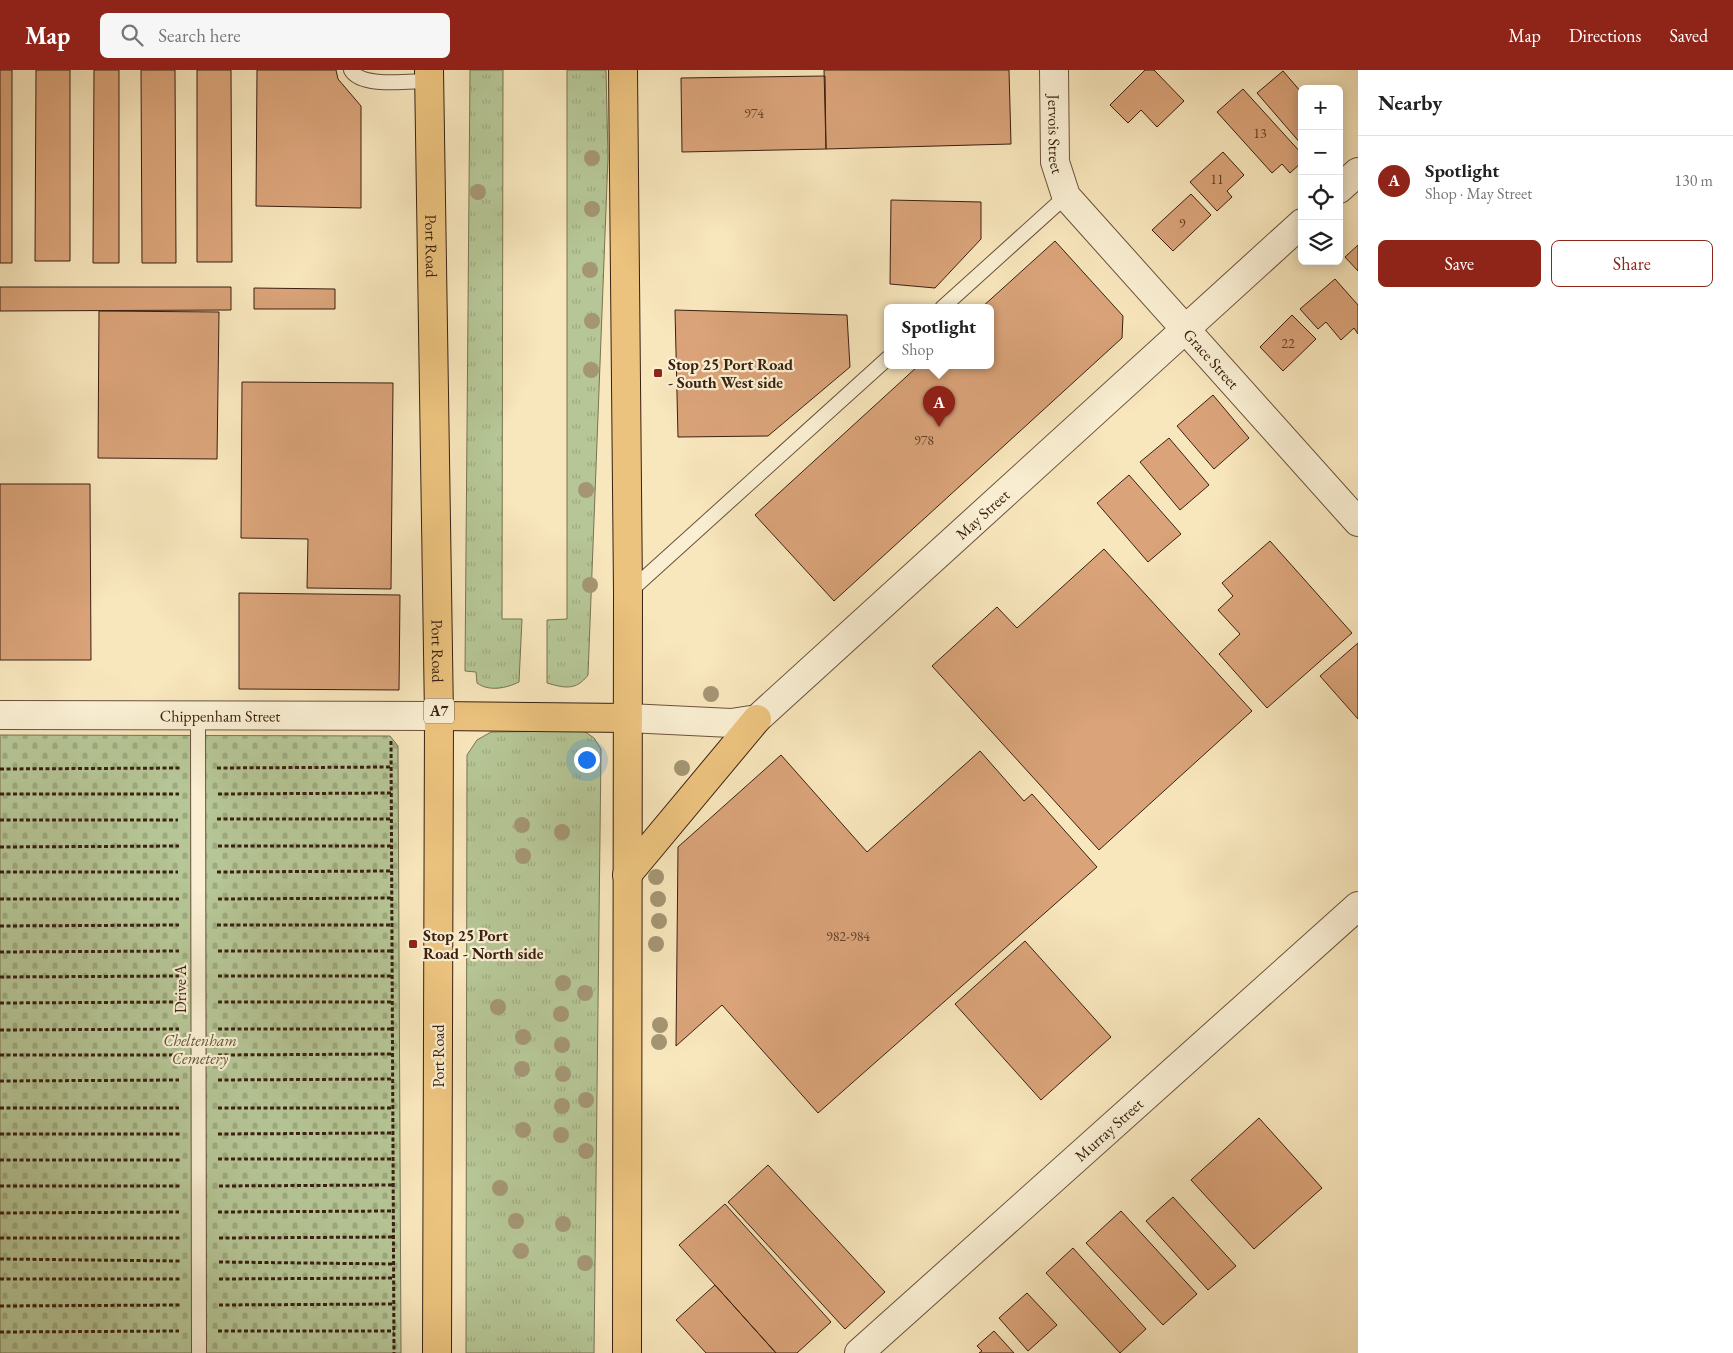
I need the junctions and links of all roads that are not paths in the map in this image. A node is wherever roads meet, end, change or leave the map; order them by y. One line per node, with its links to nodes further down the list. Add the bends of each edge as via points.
1 (351, 70): 4 (lane, via 354,76 368,82)
2 (623, 70): 13 (highway)
3 (1054, 70): 7 (street, Jervois Street, via 1055,162)
4 (429, 75): 16 (highway, Port Road / A7)
5 (1358, 172): 6 (street)
6 (1343, 185)
7 (1066, 196): 9 (lane); 10 (street, Grace Street)
8 (1298, 227): 10 (street, May Street)
9 (946, 304)
10 (1184, 328): 12 (street, Grace Street); 18 (street, May Street)
11 (884, 362): 13 (lane)
12 (1358, 522)
13 (628, 592): 17 (highway)
14 (0, 715): 15 (street, Chippenham Street)
15 (198, 716): 16 (street, Chippenham Street); 21 (lane, Drive A)
16 (439, 716): 17 (highway); 22 (highway, Port Road / A7)
17 (628, 718): 18 (street, via 731,723); 19 (highway)
18 (757, 719): 19 (highway)
19 (627, 874): 23 (highway)
20 (1358, 906): 24 (street, Murray Street)
21 (198, 1353)
22 (437, 1353)
23 (627, 1353)
24 (859, 1353)

